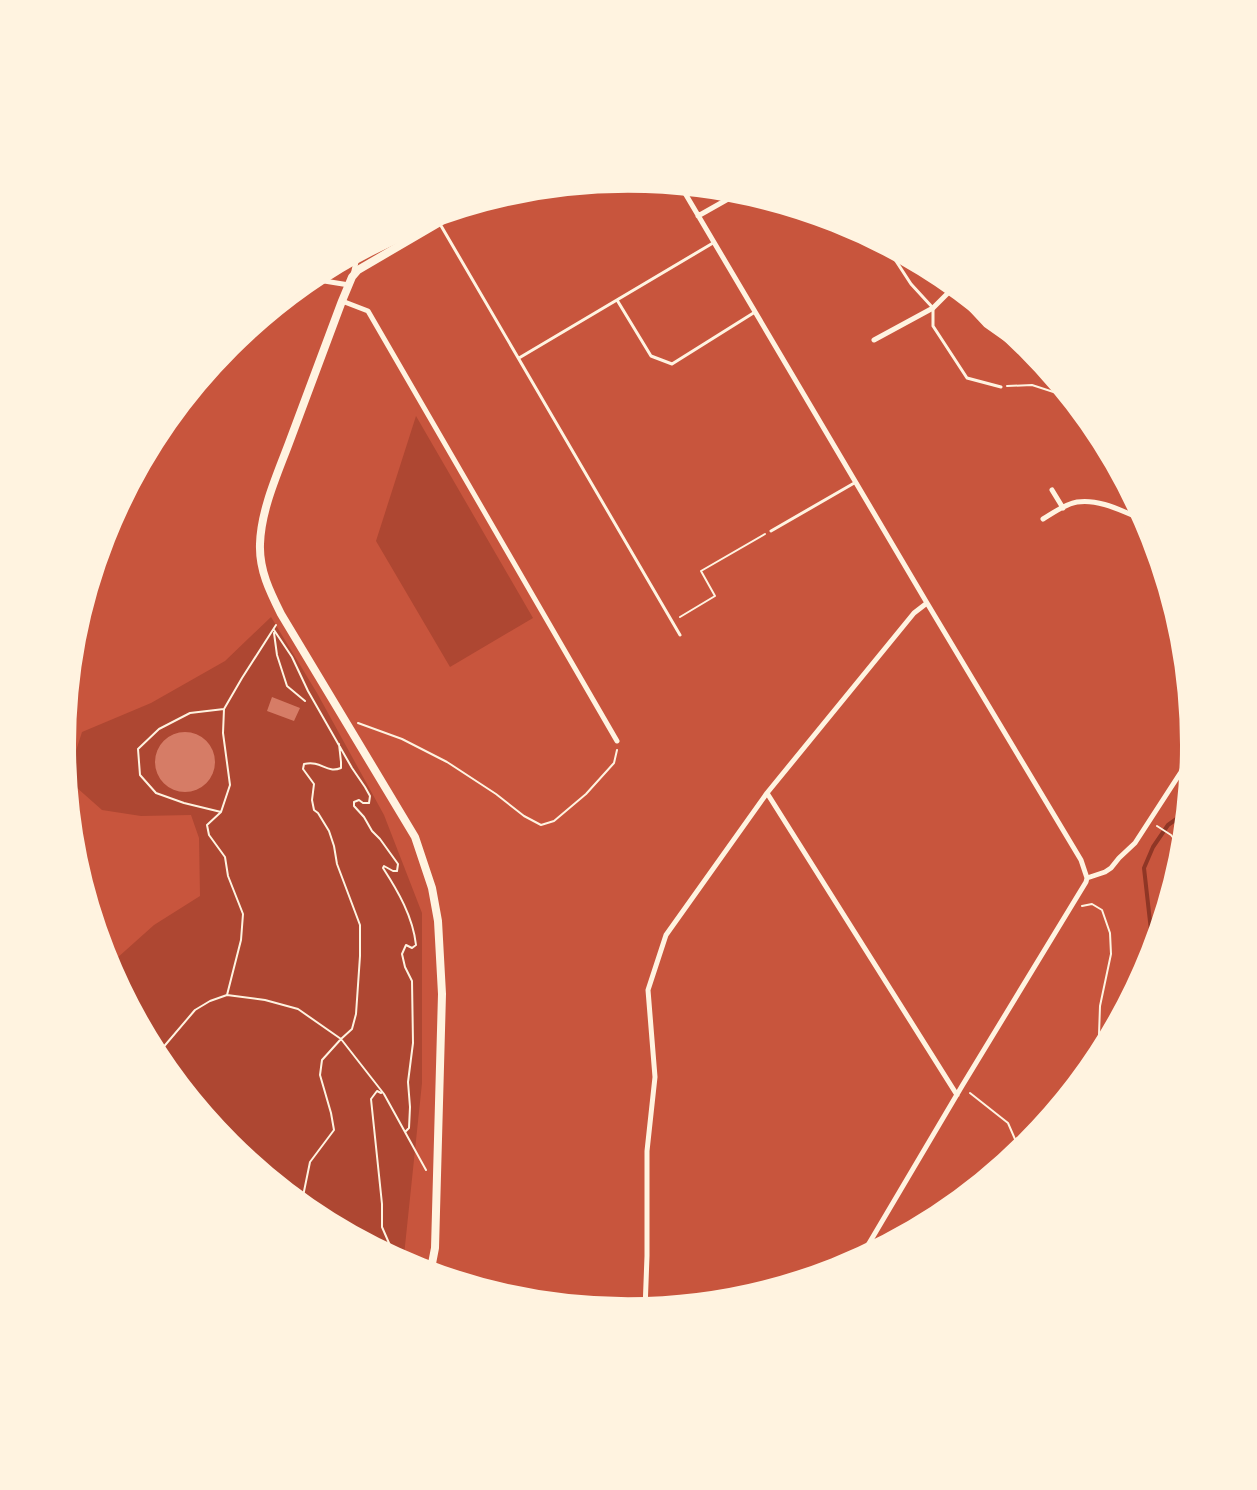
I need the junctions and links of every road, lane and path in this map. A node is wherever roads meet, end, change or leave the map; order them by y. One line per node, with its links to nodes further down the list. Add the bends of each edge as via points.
1 (683, 192): 3 (street)
2 (730, 198): 3 (street)
3 (698, 216): 5 (street)
4 (440, 222): 9 (main road, via 358,270); 18 (lane)
5 (714, 243): 11 (lane); 15 (street)
6 (892, 255): 13 (lane)
7 (356, 260): 9 (street)
8 (323, 280): 9 (street)
9 (350, 281): 12 (main road)
10 (950, 291): 13 (street)
11 (617, 300): 15 (lane, via 651,356 672,364); 18 (lane)
12 (342, 301): 28 (main road, via 263,519 262,567); 35 (street, via 369,311)
13 (933, 308): 17 (street); 19 (lane, via 933,326 968,378)
14 (972, 308): 16 (main road)
15 (755, 312): 21 (street)
16 (1007, 338)
17 (874, 340)
18 (519, 358): 29 (lane)
19 (1001, 387): 20 (path, via 1032,385)
20 (1060, 394)
21 (856, 482): 26 (lane); 27 (street)
22 (1052, 490): 23 (street)
23 (1063, 508): 24 (street, via 1077,502 1094,502); 25 (street)
24 (1136, 517)
25 (1043, 519)
26 (771, 531): 29 (path, via 701,571 716,596)
27 (927, 603): 38 (street, via 914,613); 42 (street, via 1082,860)
28 (281, 614): 30 (path); 34 (main road)
29 (672, 621): 31 (lane)
30 (273, 630): 32 (path, via 287,686); 33 (path); 36 (path)
31 (680, 635)
32 (304, 701)
33 (224, 709): 39 (path, via 230,785); 39 (path, via 190,713 159,729 138,749 140,775 156,792)
34 (343, 717): 35 (path, via 402,739 447,762 541,825 554,821 586,794 614,763); 57 (main road, via 415,837 438,921 442,994)
35 (617, 741)
36 (339, 743): 45 (path, via 341,768 332,770 308,763 303,769 314,784 314,810 329,831 360,925 356,1014 352,1029); 51 (path, via 370,796 369,803 359,800 354,806 398,864 397,871 383,868 397,890 415,936 416,945 406,945 402,954 412,981 413,1043 408,1082 409,1128)
37 (1184, 764): 42 (street, via 1135,843 1111,868)
38 (767, 793): 50 (street); 58 (street, via 666,935 648,990 655,1077 647,1151)
39 (221, 812): 44 (path, via 207,825 209,835 225,857 243,914 242,940)
40 (1159, 828): 41 (path)
41 (1176, 843)
42 (1087, 878): 43 (street)
43 (1071, 907): 46 (path, via 1092,904 1102,910 1110,933 1111,954 1100,1006); 48 (street)
44 (227, 995): 45 (path, via 298,1009); 47 (path, via 195,1010)
45 (341, 1039): 49 (path); 54 (path, via 322,1060 320,1075 334,1130 310,1162)
46 (1099, 1041)
47 (162, 1048)
48 (962, 1086): 50 (street); 52 (path, via 1008,1123)
49 (384, 1094): 51 (path); 55 (path, via 377,1091 371,1099 382,1227)
50 (957, 1095): 56 (street)
51 (405, 1132): 53 (path)
52 (1017, 1144)
53 (428, 1173)
54 (303, 1196)
55 (391, 1248)
56 (866, 1248)
57 (432, 1265)
58 (645, 1301)

